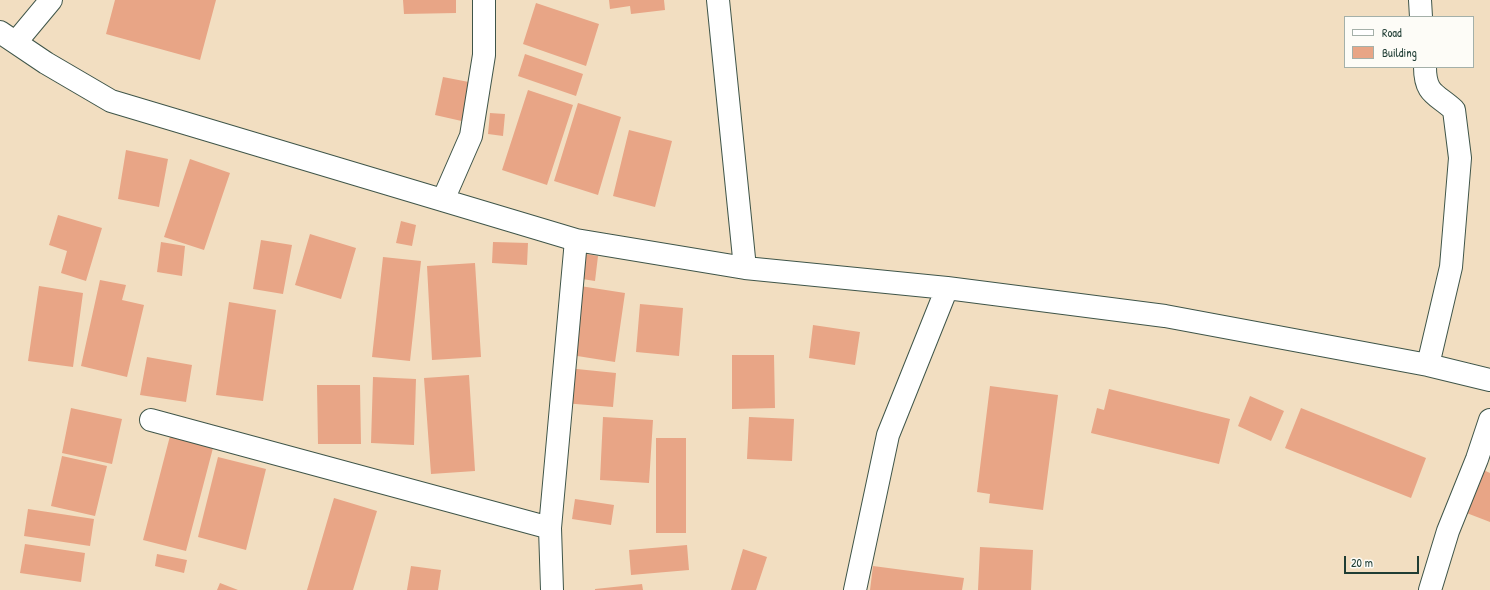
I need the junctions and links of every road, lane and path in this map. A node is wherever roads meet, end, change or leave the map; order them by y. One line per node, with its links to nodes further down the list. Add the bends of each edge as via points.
1 (51, 0): 6 (street)
2 (484, 0): 8 (street, via 484,55 471,136)
3 (718, 0): 10 (street)
4 (1420, 0): 5 (street)
5 (1421, 16)
6 (8, 37): 8 (street, via 46,63 111,101)
7 (1425, 68): 12 (street, via 1428,89 1454,110 1460,158 1451,266)
8 (442, 200): 9 (street)
9 (576, 240): 10 (street); 16 (street)
10 (745, 268): 11 (street)
11 (947, 288): 12 (street, via 1165,316); 18 (street, via 888,435)
12 (1428, 365): 13 (street)
13 (1490, 380)
14 (151, 420): 16 (street)
15 (1490, 420): 19 (street, via 1448,531)
16 (550, 528): 17 (street)
17 (552, 590)
18 (855, 590)
19 (1430, 590)

